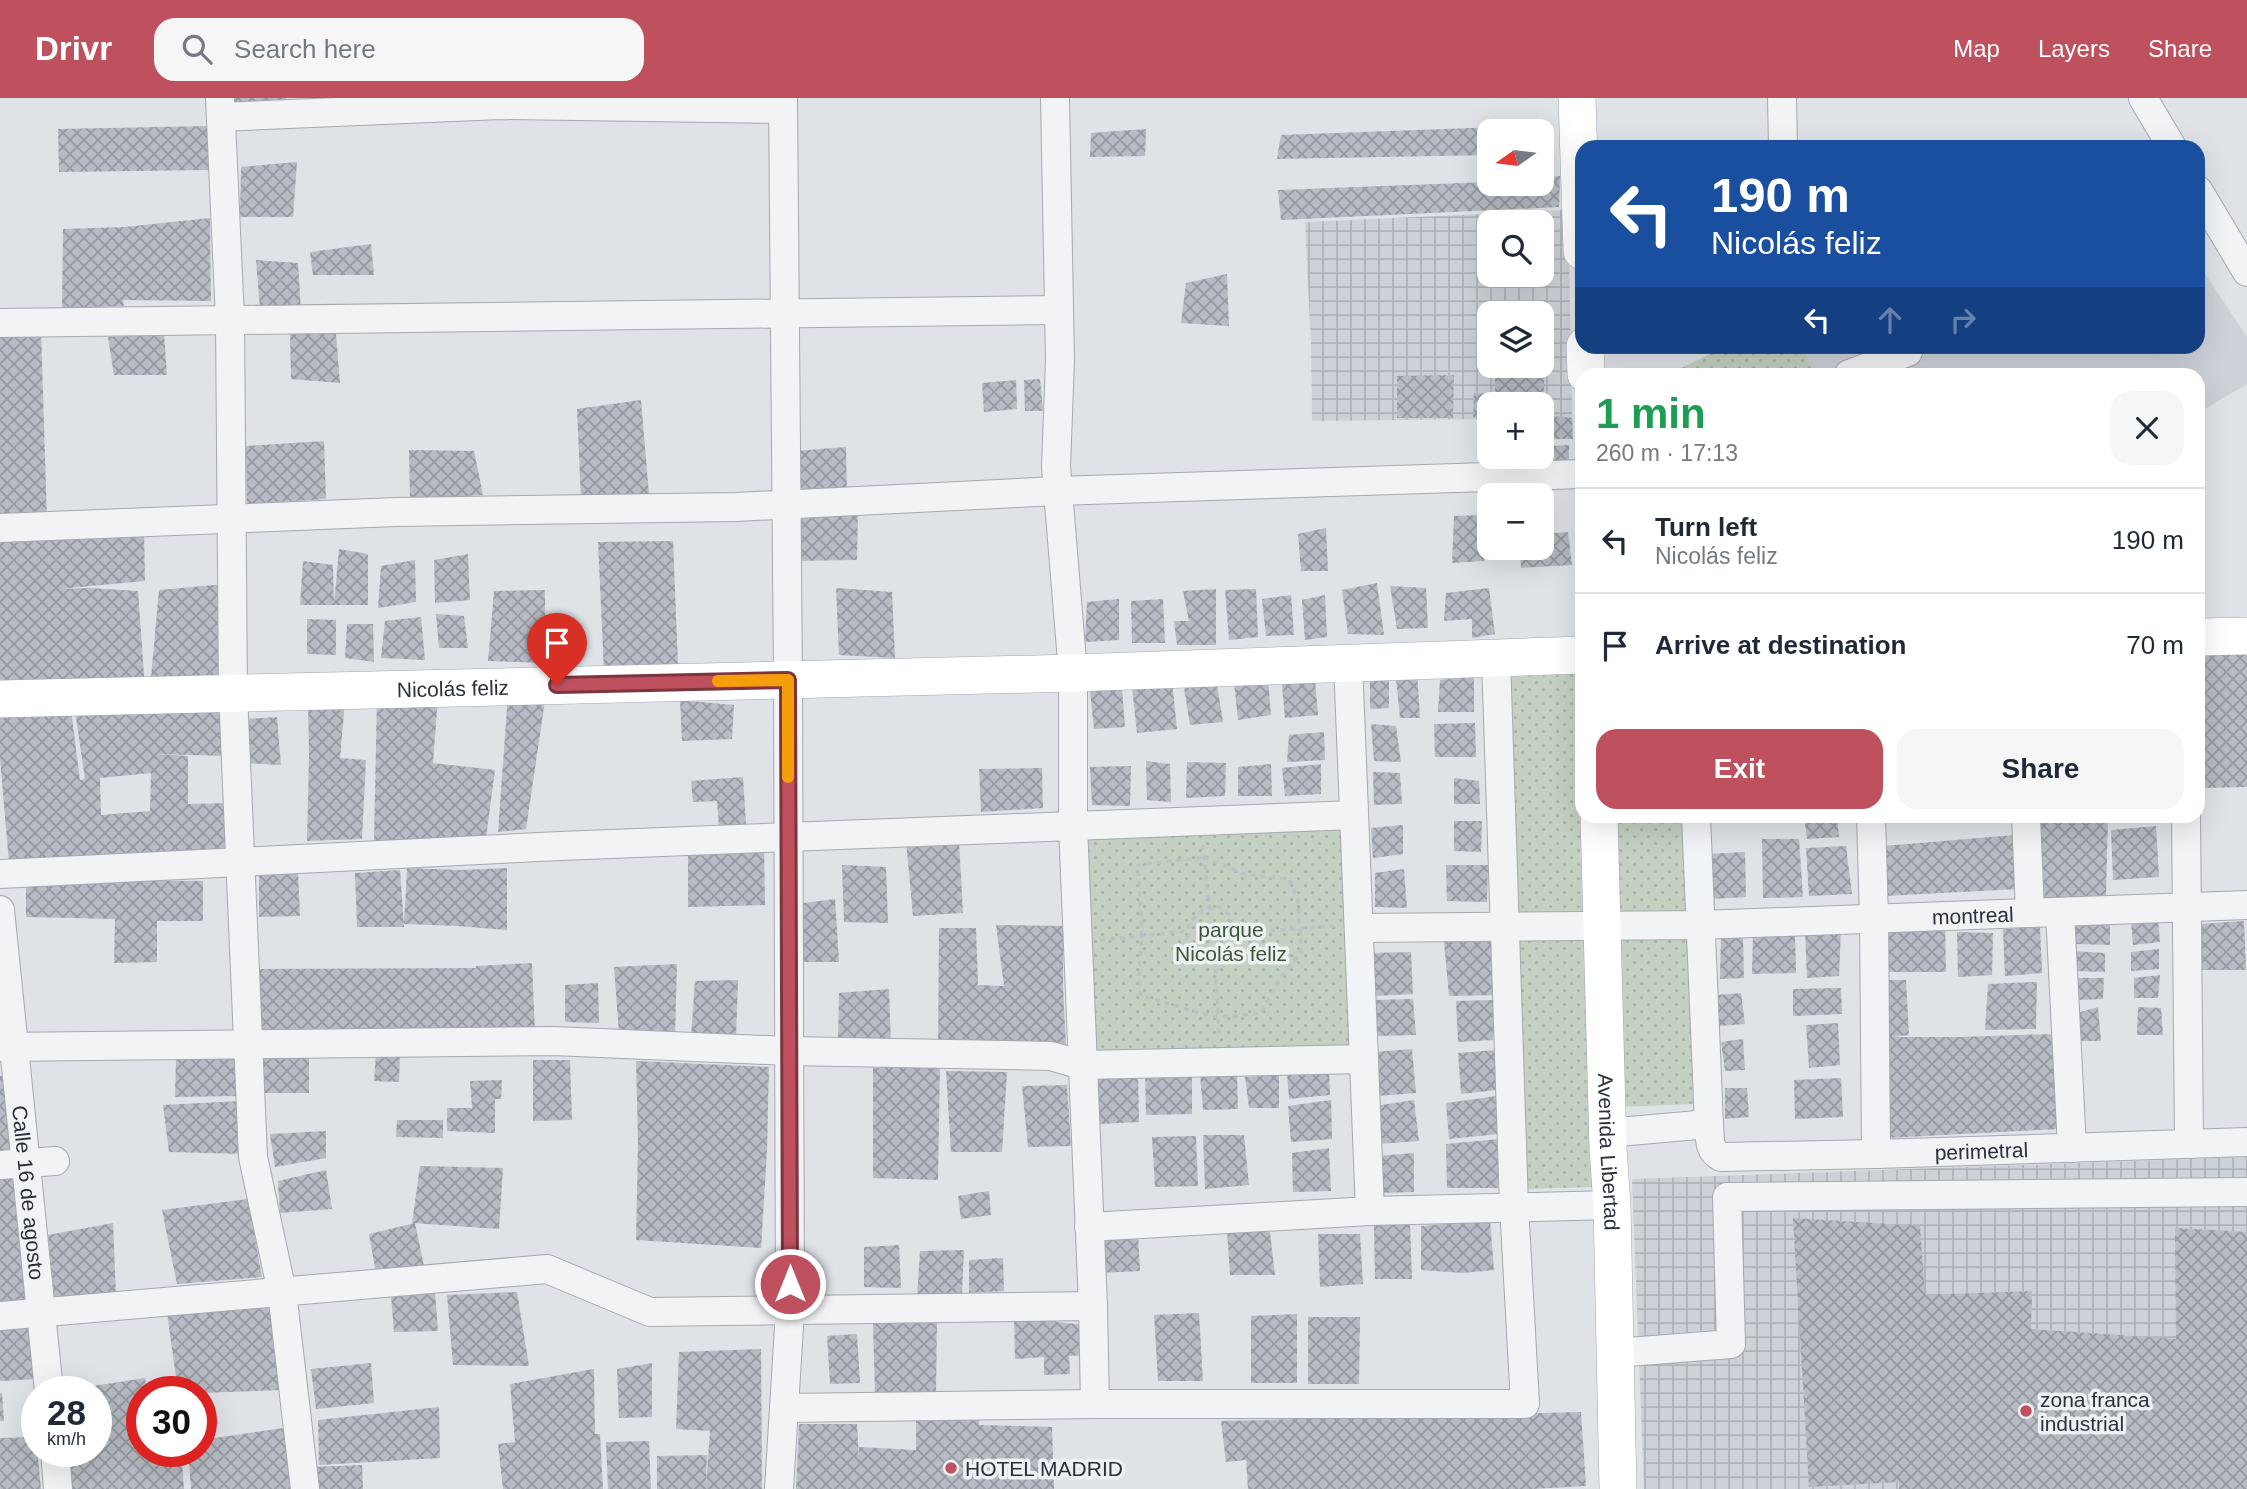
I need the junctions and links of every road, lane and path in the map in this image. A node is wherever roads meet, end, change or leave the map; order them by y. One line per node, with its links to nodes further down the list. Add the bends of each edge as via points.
1 (1055, 98): 12 (street)
2 (1577, 98): 7 (main road)
3 (1782, 98): 8 (street)
4 (2143, 98): 9 (street)
5 (783, 104): 6 (street); 13 (street)
6 (221, 108): 14 (street)
7 (1578, 140)
8 (1783, 140)
9 (2168, 140)
10 (2205, 202): 11 (street)
11 (2247, 272)
12 (1057, 310): 13 (street); 19 (street)
13 (785, 312): 14 (street); 20 (street)
14 (230, 320): 15 (street); 21 (street)
15 (0, 323)
16 (1903, 354): 17 (street)
17 (1865, 368)
18 (1575, 474): 19 (street)
19 (1057, 491): 20 (street); 28 (street)
20 (786, 505): 21 (street); 29 (street)
21 (231, 519): 22 (street); 30 (street)
22 (0, 528)
23 (2247, 636): 24 (main road)
24 (2205, 637)
25 (1575, 655): 26 (main road, Nicolás feliz)
26 (1496, 657): 27 (main road, Nicolás feliz); 53 (street)
27 (1349, 662): 28 (main road, Nicolás feliz); 32 (street)
28 (1073, 673): 29 (main road, Nicolás feliz); 38 (street)
29 (788, 680): 30 (main road, Nicolás feliz); 39 (street)
30 (233, 694): 31 (main road, Nicolás feliz); 42 (street)
31 (0, 699)
32 (1354, 815): 38 (street); 54 (street)
33 (1599, 823): 51 (main road, Avenida Libertad)
34 (1696, 823): 52 (street)
35 (1871, 823): 50 (street)
36 (2026, 823): 49 (street)
37 (2186, 823): 45 (street)
38 (1073, 826): 39 (street); 67 (street)
39 (789, 837): 42 (street); 65 (street)
40 (1203, 844): 41 (path)
41 (1204, 857): 46 (path); 55 (path, via 1245,874 1289,879 1298,900); 58 (path, via 1138,865)
42 (240, 862): 43 (street); 63 (street)
43 (0, 874)
44 (2247, 905): 45 (street, montreal)
45 (2188, 907): 48 (street, montreal); 71 (street)
46 (1209, 909): 56 (path, via 1189,922); 57 (path, via 1217,906 1230,915)
47 (0, 910): 64 (street, Calle 16 de agosto)
48 (2060, 912): 49 (street, montreal); 72 (street)
49 (2030, 913): 50 (street, montreal)
50 (1874, 919): 52 (street, montreal); 73 (street)
51 (1601, 925): 52 (street, montreal); 53 (street, montreal); 69 (main road, Avenida Libertad)
52 (1700, 925): 68 (street)
53 (1505, 926): 54 (street, montreal); 78 (street)
54 (1351, 927): 55 (path); 66 (street)
55 (1300, 929): 57 (path); 61 (path, via 1301,952 1281,976 1261,1013)
56 (1188, 931): 58 (path); 60 (path, via 1198,951)
57 (1234, 933): 60 (path, via 1235,942 1226,955)
58 (1142, 936): 59 (path); 61 (path, via 1141,996)
59 (1090, 941)
60 (1215, 959): 61 (path)
61 (1218, 1017): 62 (path)
62 (1220, 1042)
63 (248, 1045): 64 (street); 65 (street, via 553,1041); 81 (street, via 253,1157)
64 (7, 1047): 75 (street, Calle 16 de agosto)
65 (789, 1051): 67 (street, via 1051,1056); 83 (street)
66 (1364, 1059): 67 (street); 79 (street)
67 (1082, 1065): 80 (street)
68 (1709, 1124): 69 (street); 73 (street, perimetral, via 1711,1150 1721,1157)
69 (1607, 1133): 77 (main road, Avenida Libertad)
70 (2247, 1142): 71 (street, perimetral)
71 (2189, 1144): 72 (street, perimetral)
72 (2072, 1148): 73 (street, perimetral)
73 (1876, 1154)
74 (55, 1161): 75 (street)
75 (13, 1164): 84 (street, Calle 16 de agosto)
76 (2247, 1192): 86 (street, via 1727,1197 1731,1344)
77 (1612, 1205): 78 (street); 86 (main road, Avenida Libertad)
78 (1514, 1206): 79 (street); 88 (street, via 1525,1404)
79 (1370, 1211): 80 (street)
80 (1089, 1227): 82 (street)
81 (282, 1293): 83 (street, via 547,1269 650,1312); 84 (street); 92 (street)
82 (1093, 1306): 83 (street); 88 (street)
83 (790, 1310): 89 (street)
84 (41, 1314): 85 (street); 87 (street, Calle 16 de agosto)
85 (0, 1316)
86 (1615, 1353): 94 (main road, Avenida Libertad)
87 (47, 1376)
88 (1095, 1404): 89 (street)
89 (783, 1408): 93 (street)
90 (56, 1467): 91 (street)
91 (58, 1489)
92 (305, 1489)
93 (779, 1489)
94 (1618, 1489)

